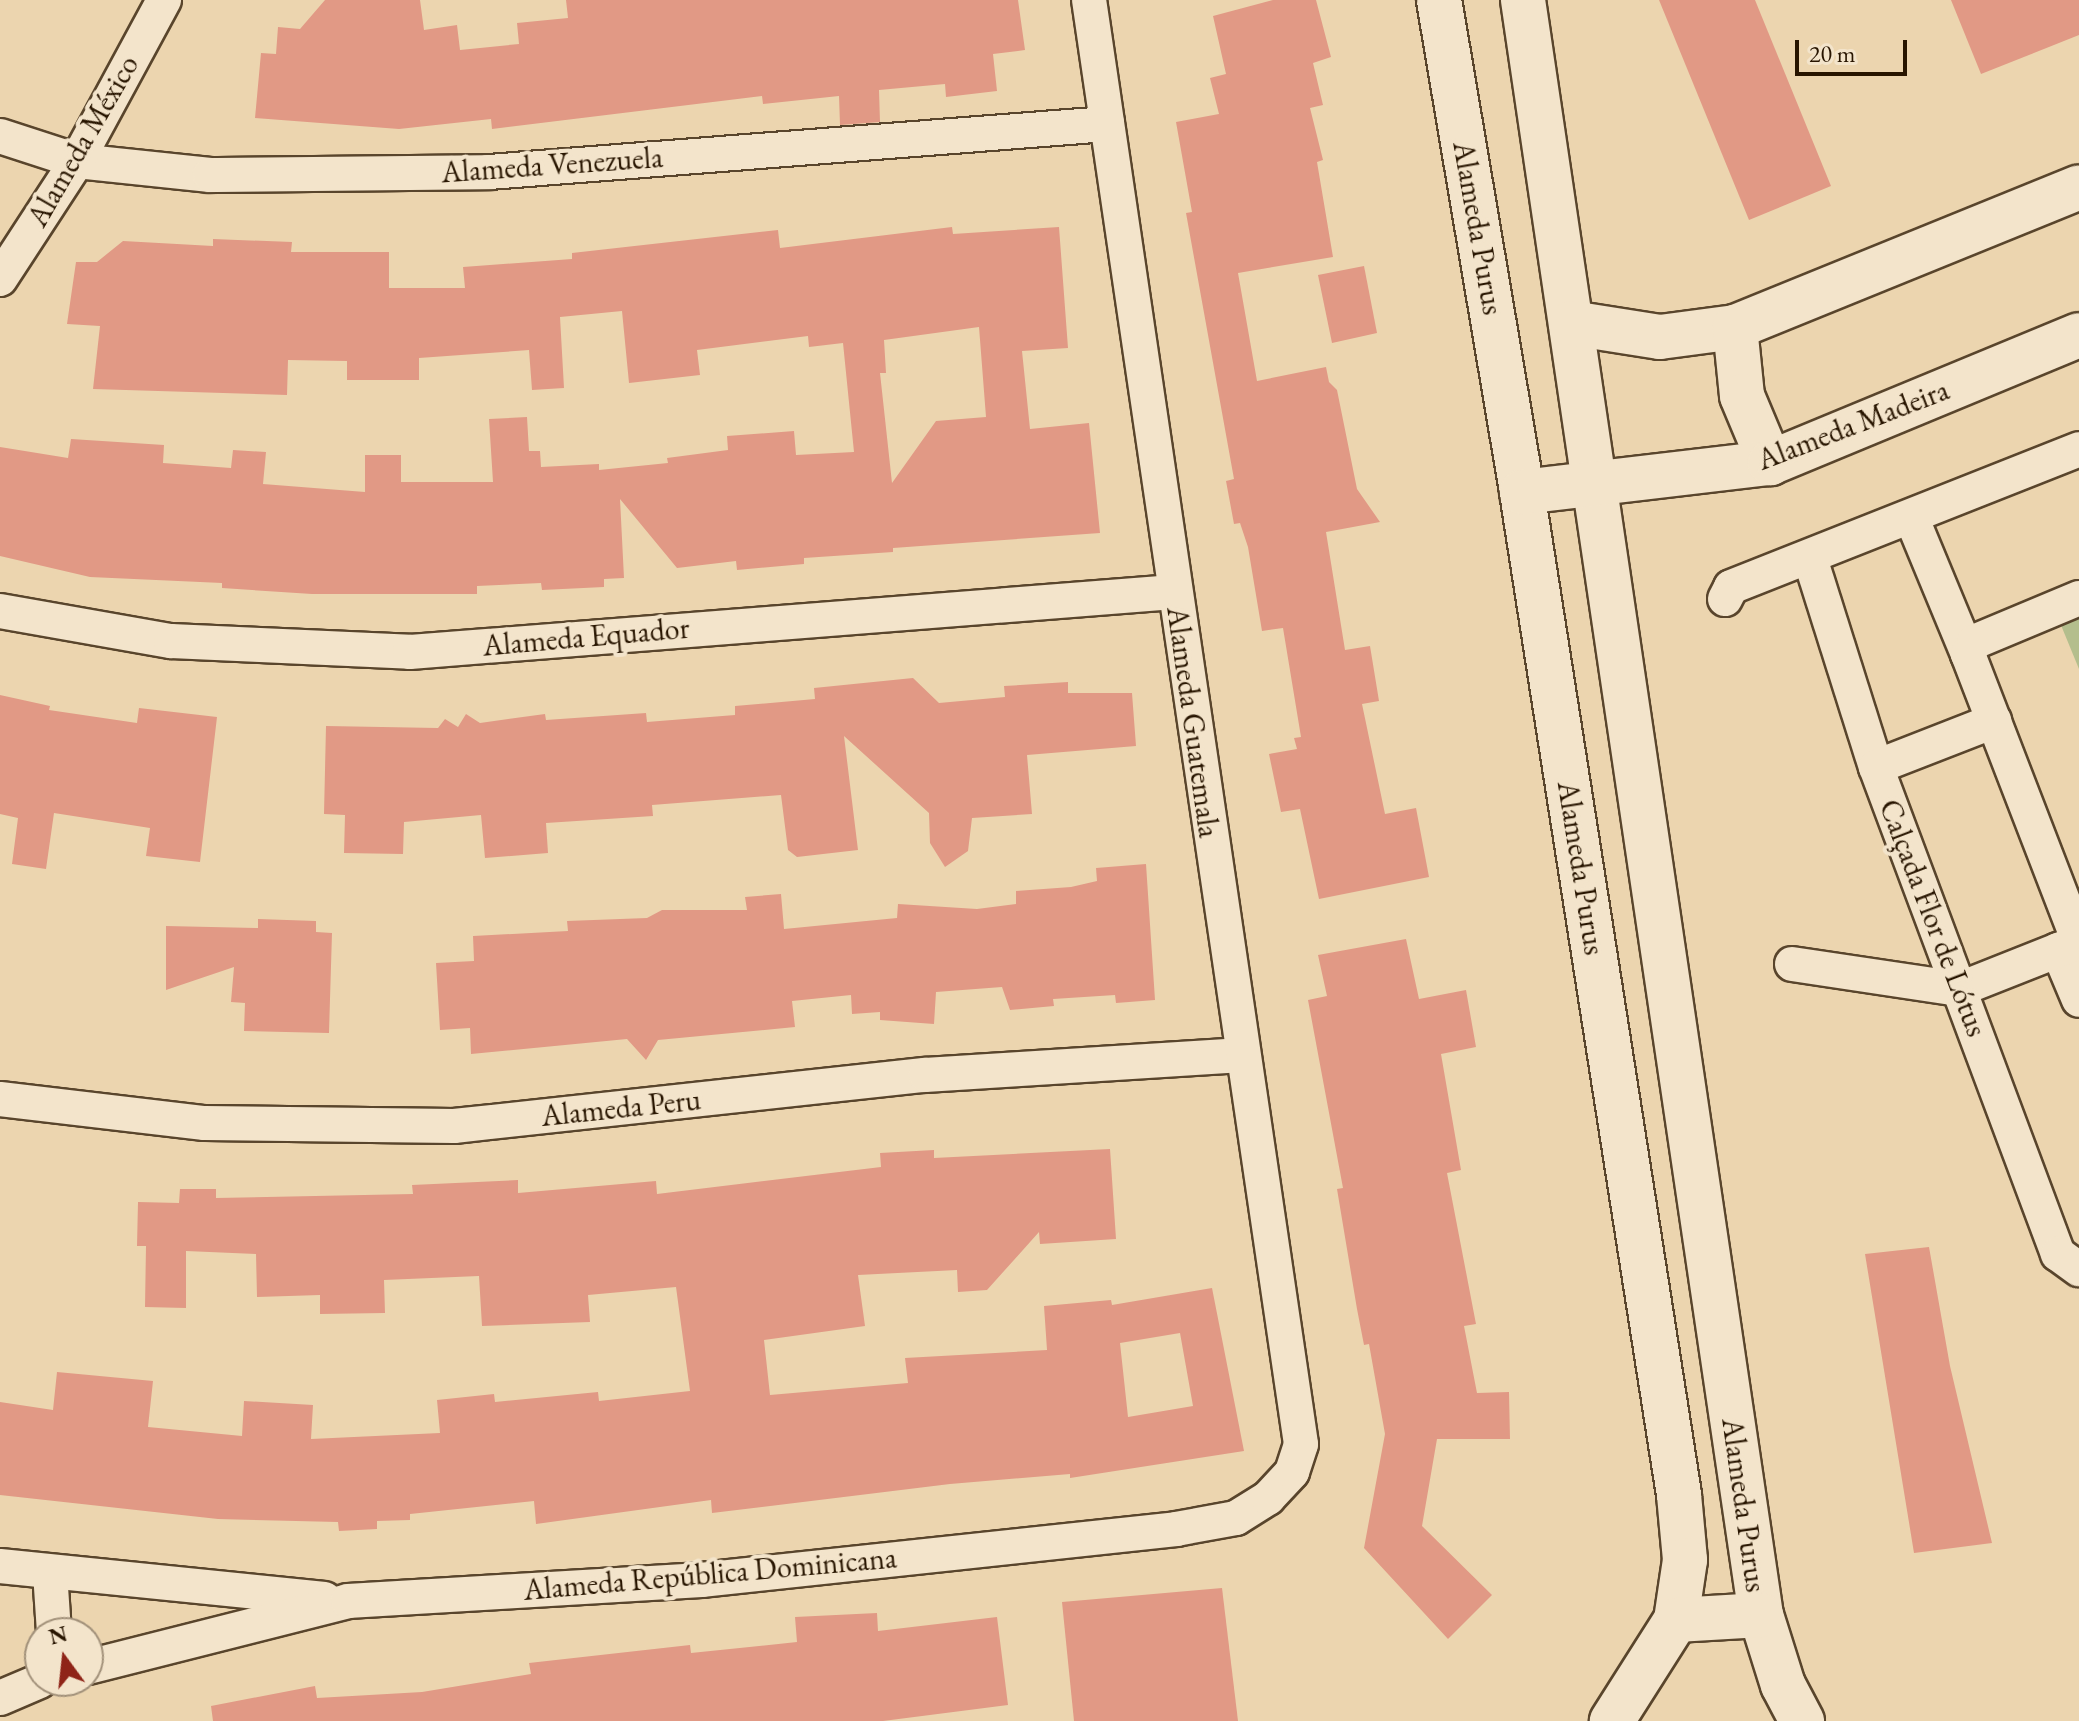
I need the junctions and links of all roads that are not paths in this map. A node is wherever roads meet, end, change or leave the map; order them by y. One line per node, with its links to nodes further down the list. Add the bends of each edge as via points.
1 (164, 0): 7 (street, Alameda México)
2 (1089, 0): 5 (street, Alameda Guatemala)
3 (1439, 0): 16 (main road, Alameda Purus)
4 (1523, 0): 10 (main road, Alameda Purus)
5 (1107, 124): 7 (street, Alameda Venezuela, via 489,172 210,175); 19 (street, Alameda Guatemala)
6 (0, 136): 7 (street, Alameda Venezuela)
7 (77, 161): 9 (street, Alameda México)
8 (2079, 187): 11 (main road)
9 (0, 279)
10 (1571, 323): 11 (main road, via 1660,337); 15 (main road, Alameda Purus)
11 (1735, 327): 14 (main road, via 1742,396)
12 (2079, 335): 14 (main road, Alameda Madeira)
13 (2079, 451): 17 (street)
14 (1770, 463): 15 (main road, Alameda Madeira)
15 (1594, 485): 16 (main road, Alameda Madeira); 37 (main road, Alameda Purus)
16 (1522, 492): 39 (main road, Alameda Purus, via 1679,1495 1685,1560)
17 (1912, 519): 18 (street); 23 (street)
18 (1810, 558): 21 (street, via 1731,587); 25 (street, Calçada Flor de Lótus)
19 (1174, 592): 22 (street, Alameda Equador, via 410,652 171,641); 30 (street, Alameda Guatemala)
20 (2079, 598): 23 (street, via 1974,642)
21 (1725, 599)
22 (0, 611)
23 (1968, 654): 24 (street)
24 (1994, 721): 25 (street); 26 (street)
25 (1876, 767): 28 (street, Calçada Flor de Lótus)
26 (2068, 946): 28 (street); 29 (street)
27 (1792, 964): 28 (street)
28 (1960, 989): 32 (street, Calçada Flor de Lótus, via 2058,1254)
29 (2079, 1000)
30 (1241, 1055): 31 (street, Alameda Peru, via 926,1075 454,1126 205,1123); 33 (street, Alameda Guatemala)
31 (0, 1099)
32 (2076, 1269)
33 (1301, 1444): 36 (street, Alameda República Dominicana, via 1292,1472 1268,1498 1236,1518 1176,1529 701,1580)
34 (0, 1566): 35 (street)
35 (50, 1572): 36 (street); 38 (street)
36 (348, 1601): 40 (street, Alameda República Dominicana)
37 (1761, 1615): 39 (main road); 44 (main road, Alameda Purus, via 1783,1685)
38 (53, 1617)
39 (1676, 1620): 43 (main road, Alameda Purus)
40 (104, 1663)
41 (24, 1688): 42 (street)
42 (0, 1698)
43 (1612, 1721)
44 (1802, 1721)

